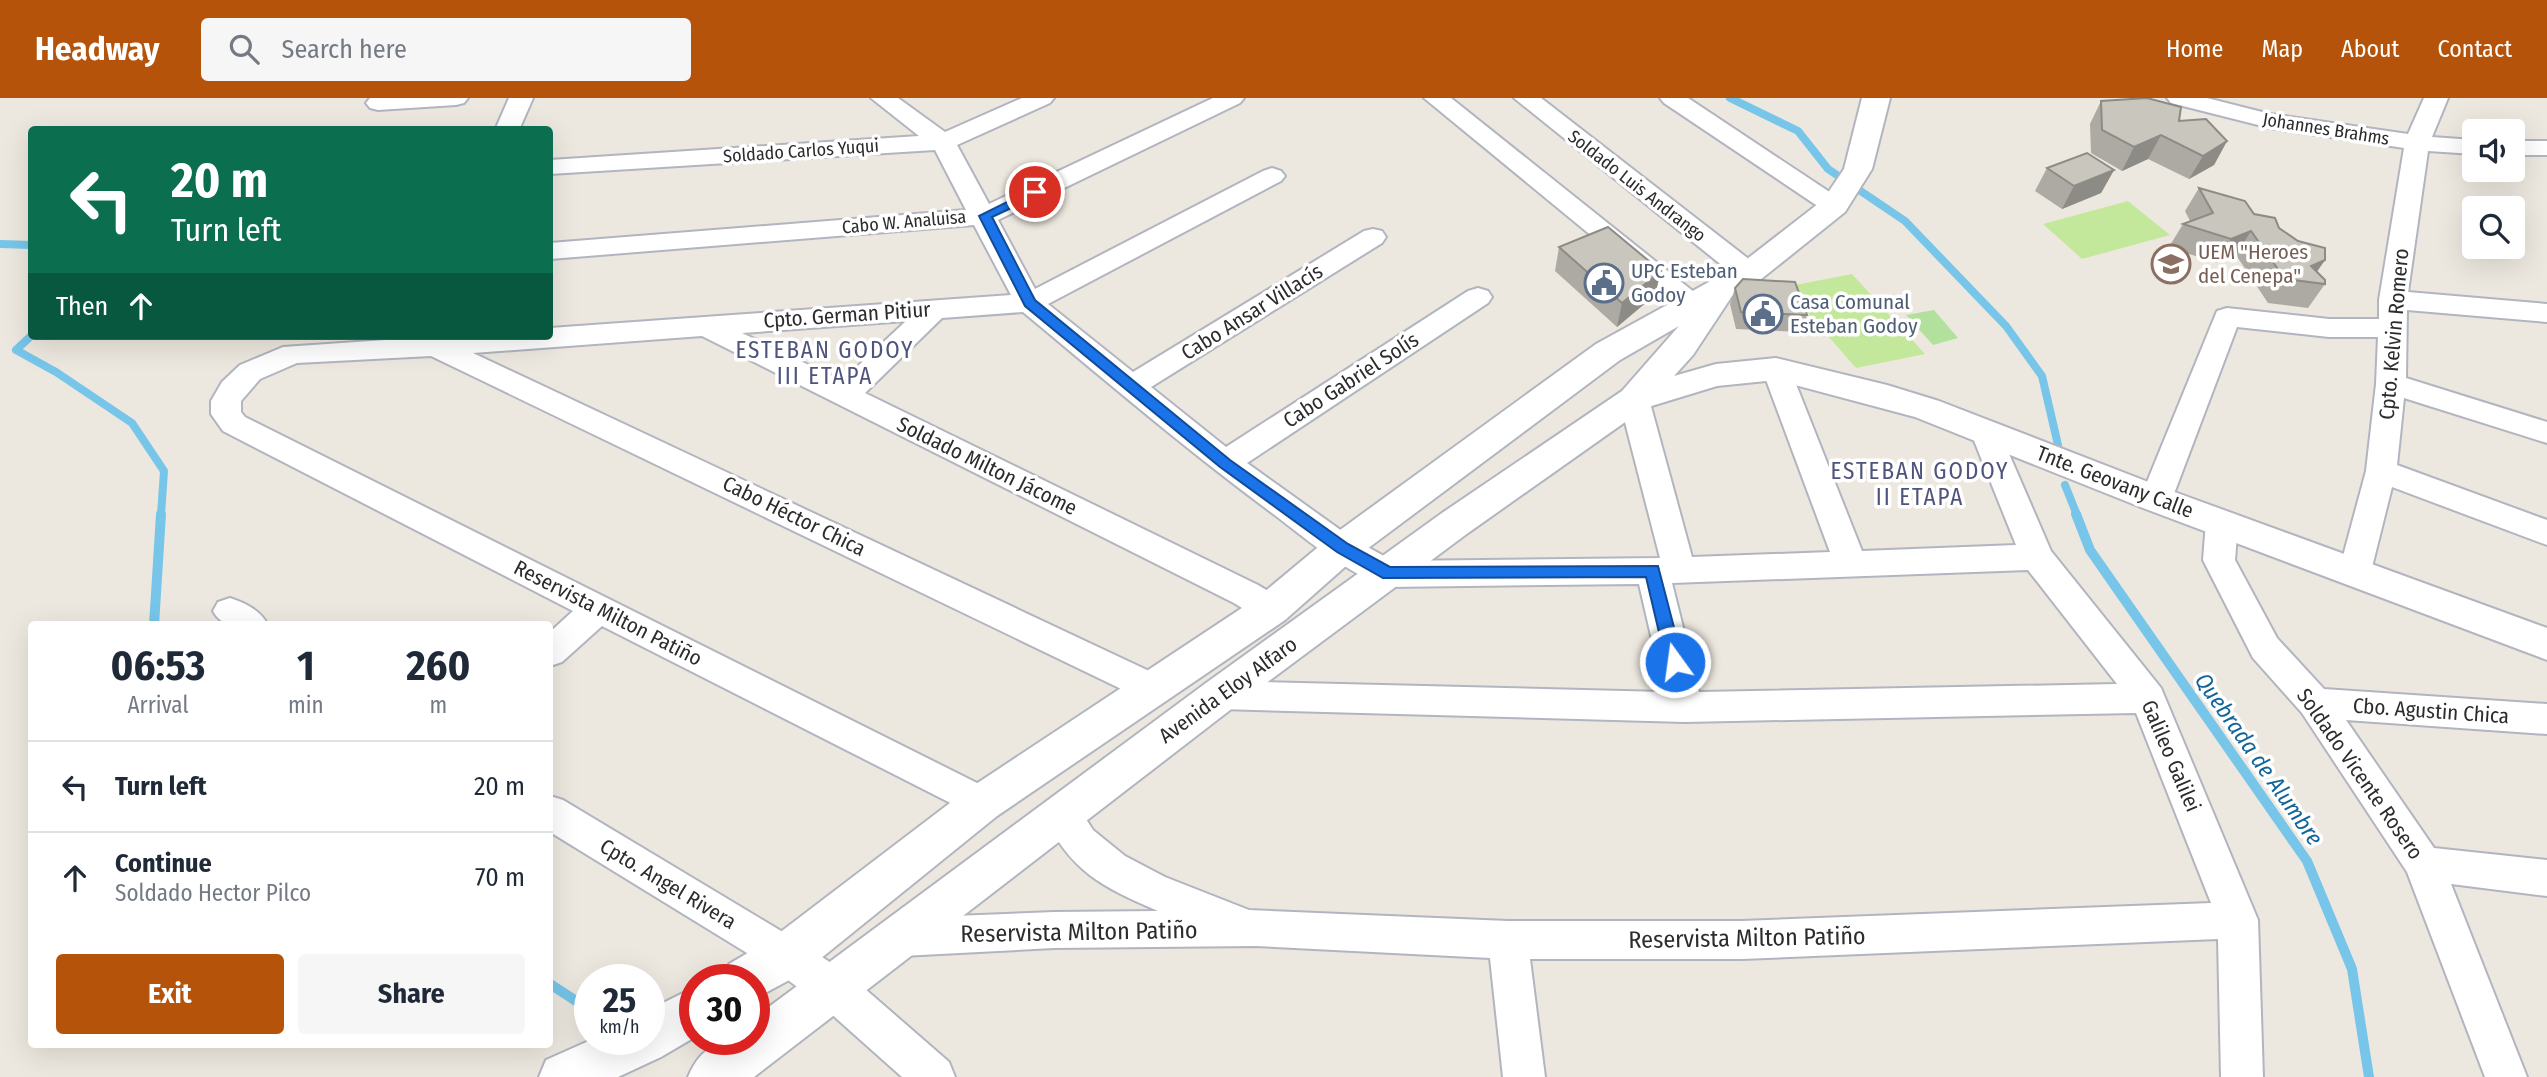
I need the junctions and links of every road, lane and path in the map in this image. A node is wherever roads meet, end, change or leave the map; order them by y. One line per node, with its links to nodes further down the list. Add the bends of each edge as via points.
1 (456, 98): 12 (street)
2 (521, 98): 13 (street)
3 (883, 98): 14 (street)
4 (1042, 98): 14 (street, Soldado Carlos Yuqui)
5 (1232, 98): 22 (street, Cabo W. Analuisa)
6 (1436, 98): 25 (street)
7 (1526, 98): 25 (street, Soldado Luis Andrango)
8 (1672, 98): 21 (street)
9 (1876, 98): 21 (street, Avenida Eloy Alfaro, via 1858,169)
10 (2179, 98): 15 (street, Johannes Brahms, via 2270,121)
11 (2436, 98): 15 (street, Cpto. Kelvin Romero)
12 (378, 103)
13 (509, 126)
14 (943, 142): 19 (street, Soldado Carlos Yuqui); 22 (street)
15 (2417, 143): 16 (street, Johannes Brahms); 29 (street, Cpto. Kelvin Romero)
16 (2462, 146)
17 (2525, 148): 18 (street)
18 (2547, 148)
19 (553, 167)
20 (1272, 176): 27 (street, Cpto. German Pitiur)
21 (1838, 201): 25 (street, Avenida Eloy Alfaro)
22 (985, 216): 24 (street, Cabo W. Analuisa); 27 (street)
23 (1373, 237): 39 (street, Cabo Ansar Villacís)
24 (553, 251)
25 (1716, 294): 35 (street, Avenida Eloy Alfaro); 36 (street, Avenida Eloy Alfaro)
26 (1478, 297): 45 (street, Cabo Gabriel Solís)
27 (1029, 303): 28 (street, Cpto. German Pitiur); 39 (street)
28 (935, 309): 31 (street, Cpto. German Pitiur); 40 (street)
29 (2392, 313): 30 (street); 38 (street, Cpto. Kelvin Romero); 47 (street, via 2357,330 2227,317)
30 (2547, 313)
31 (703, 325): 32 (street, Cpto. German Pitiur); 40 (street, Soldado Milton Jácome)
32 (553, 337)
33 (512, 340): 34 (street, Cpto. German Pitiur)
34 (435, 346): 42 (street, Cpto. German Pitiur, via 309,352 269,362 232,389 226,414); 60 (street, Cabo Héctor Chica)
35 (1681, 347): 36 (street, via 1657,345); 37 (street); 41 (street, Avenida Eloy Alfaro)
36 (1608, 352): 50 (street, Avenida Eloy Alfaro)
37 (1776, 369): 41 (street, Tnte. Geovany Calle, via 1716,375); 43 (street, Tnte. Geovany Calle, via 1875,393); 52 (street)
38 (2391, 384): 44 (street); 46 (street, Cpto. Kelvin Romero)
39 (1130, 387): 45 (street)
40 (845, 396): 57 (street, Soldado Milton Jácome)
41 (1634, 399): 53 (street); 55 (street, Avenida Eloy Alfaro)
42 (234, 424): 56 (street, Reservista Milton Patiño)
43 (1986, 433): 47 (street, Tnte. Geovany Calle); 51 (street, Galileo Galilei)
44 (2547, 433)
45 (1225, 463): 50 (street)
46 (2381, 471): 49 (street); 54 (street, Cpto. Kelvin Romero)
47 (2156, 499): 48 (street, Tnte. Geovany Calle)
48 (2222, 522): 54 (street, Tnte. Geovany Calle); 63 (street, Soldado Vicente Rosero, via 2219,560 2264,648)
49 (2547, 533)
50 (1342, 548): 55 (street); 57 (street, Avenida Eloy Alfaro)
51 (2037, 557): 52 (street); 62 (street, Galileo Galilei)
52 (1851, 564): 53 (street)
53 (1666, 570): 55 (street); 64 (street)
54 (2355, 571): 58 (street, Tnte. Geovany Calle)
55 (1388, 573): 61 (street, Avenida Eloy Alfaro)
56 (599, 608): 59 (street); 66 (street, Reservista Milton Patiño)
57 (1271, 609): 60 (street, Avenida Eloy Alfaro)
58 (2547, 644)
59 (553, 649)
60 (1152, 688): 66 (street, Avenida Eloy Alfaro)
61 (1220, 695): 64 (street); 68 (street, Avenida Eloy Alfaro)
62 (2148, 698): 64 (street); 71 (street, Galileo Galilei)
63 (2315, 703): 65 (street, Cbo. Agustin Chica); 69 (street, Soldado Vicente Rosero)
64 (1685, 707)
65 (2547, 719)
66 (982, 803): 75 (street, Avenida Eloy Alfaro)
67 (553, 814): 75 (street, Cpto. Angel Rivera)
68 (1062, 814): 72 (street, Reservista Milton Patiño, via 1079,842 1116,871 1172,898); 73 (street, Avenida Eloy Alfaro)
69 (2423, 864): 70 (street); 84 (street, Soldado Vicente Rosero)
70 (2547, 878)
71 (2238, 920): 74 (street, Reservista Milton Patiño, via 1742,940); 83 (street, Galileo Galilei)
72 (1256, 928): 73 (street, Reservista Milton Patiño); 74 (street, Reservista Milton Patiño)
73 (902, 937): 77 (street, Avenida Eloy Alfaro)
74 (1508, 940): 82 (street)
75 (787, 956): 76 (street, Avenida Eloy Alfaro); 77 (street, Cpto. Angel Rivera)
76 (770, 966)
77 (834, 989): 80 (street, Avenida Eloy Alfaro); 81 (street, Cpto. Angel Rivera)
78 (612, 1055): 79 (street)
79 (564, 1077)
80 (713, 1077)
81 (934, 1077)
82 (1524, 1077)
83 (2242, 1077)
84 (2506, 1077)

